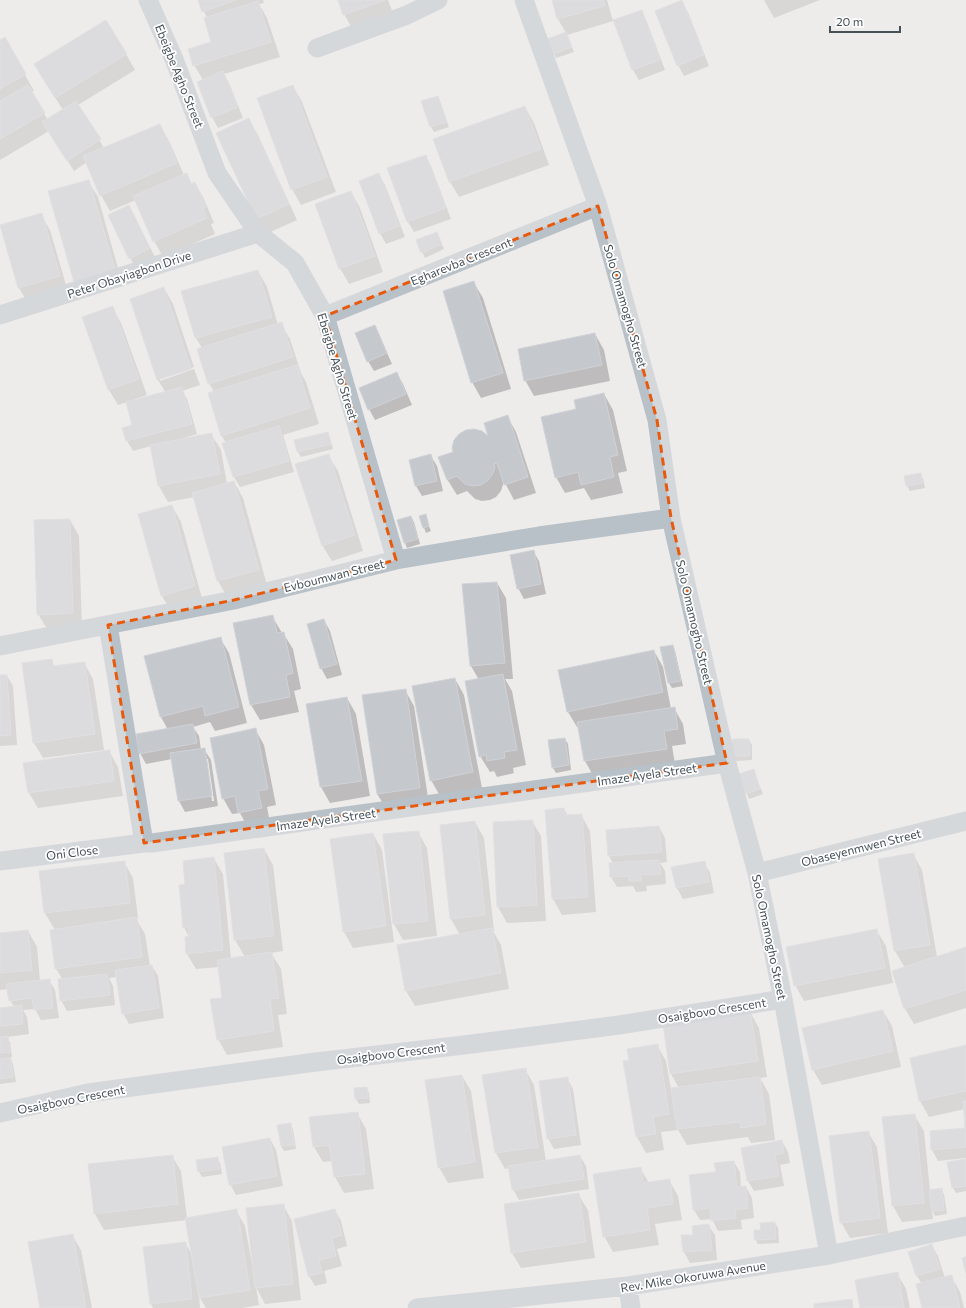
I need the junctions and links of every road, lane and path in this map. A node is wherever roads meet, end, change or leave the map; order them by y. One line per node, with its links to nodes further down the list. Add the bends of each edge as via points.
1 (148, 0): 6 (street, Ebeigbe Agho Street, via 174,59 217,174)
2 (438, 0): 4 (street, via 407,15)
3 (524, 0): 5 (street, Solo Omamogho Street)
4 (317, 48)
5 (598, 206): 8 (street, Egharevba Crescent); 9 (street, Solo Omamogho Street, via 657,420)
6 (258, 233): 7 (street, Peter Obayiagbon Drive); 8 (street, Ebeigbe Agho Street, via 295,263)
7 (0, 315)
8 (325, 316): 10 (street, Ebeigbe Agho Street)
9 (672, 518): 10 (street, Evboumwan Street, via 540,536); 13 (street, Solo Omamogho Street)
10 (396, 560): 11 (street, Evboumwan Street, via 234,600)
11 (108, 625): 12 (street, Evboumwan Street); 15 (street)
12 (0, 646)
13 (727, 763): 15 (street, Imaze Ayela Street); 17 (street, Solo Omamogho Street)
14 (966, 821): 17 (street, Obaseyenmwen Street)
15 (144, 843): 16 (street, Oni Close)
16 (0, 861)
17 (757, 873): 18 (street, Solo Omamogho Street)
18 (783, 1000): 19 (street, Osaigbovo Crescent, via 619,1025 88,1093); 21 (street, Solo Omamogho Street)
19 (0, 1113)
20 (966, 1226): 21 (street, Rev. Mike Okoruwa Avenue)
21 (829, 1255): 22 (street, Rev. Mike Okoruwa Avenue)
22 (628, 1286): 23 (street, Rev. Mike Okoruwa Avenue); 24 (street)
23 (417, 1308)
24 (631, 1308)

